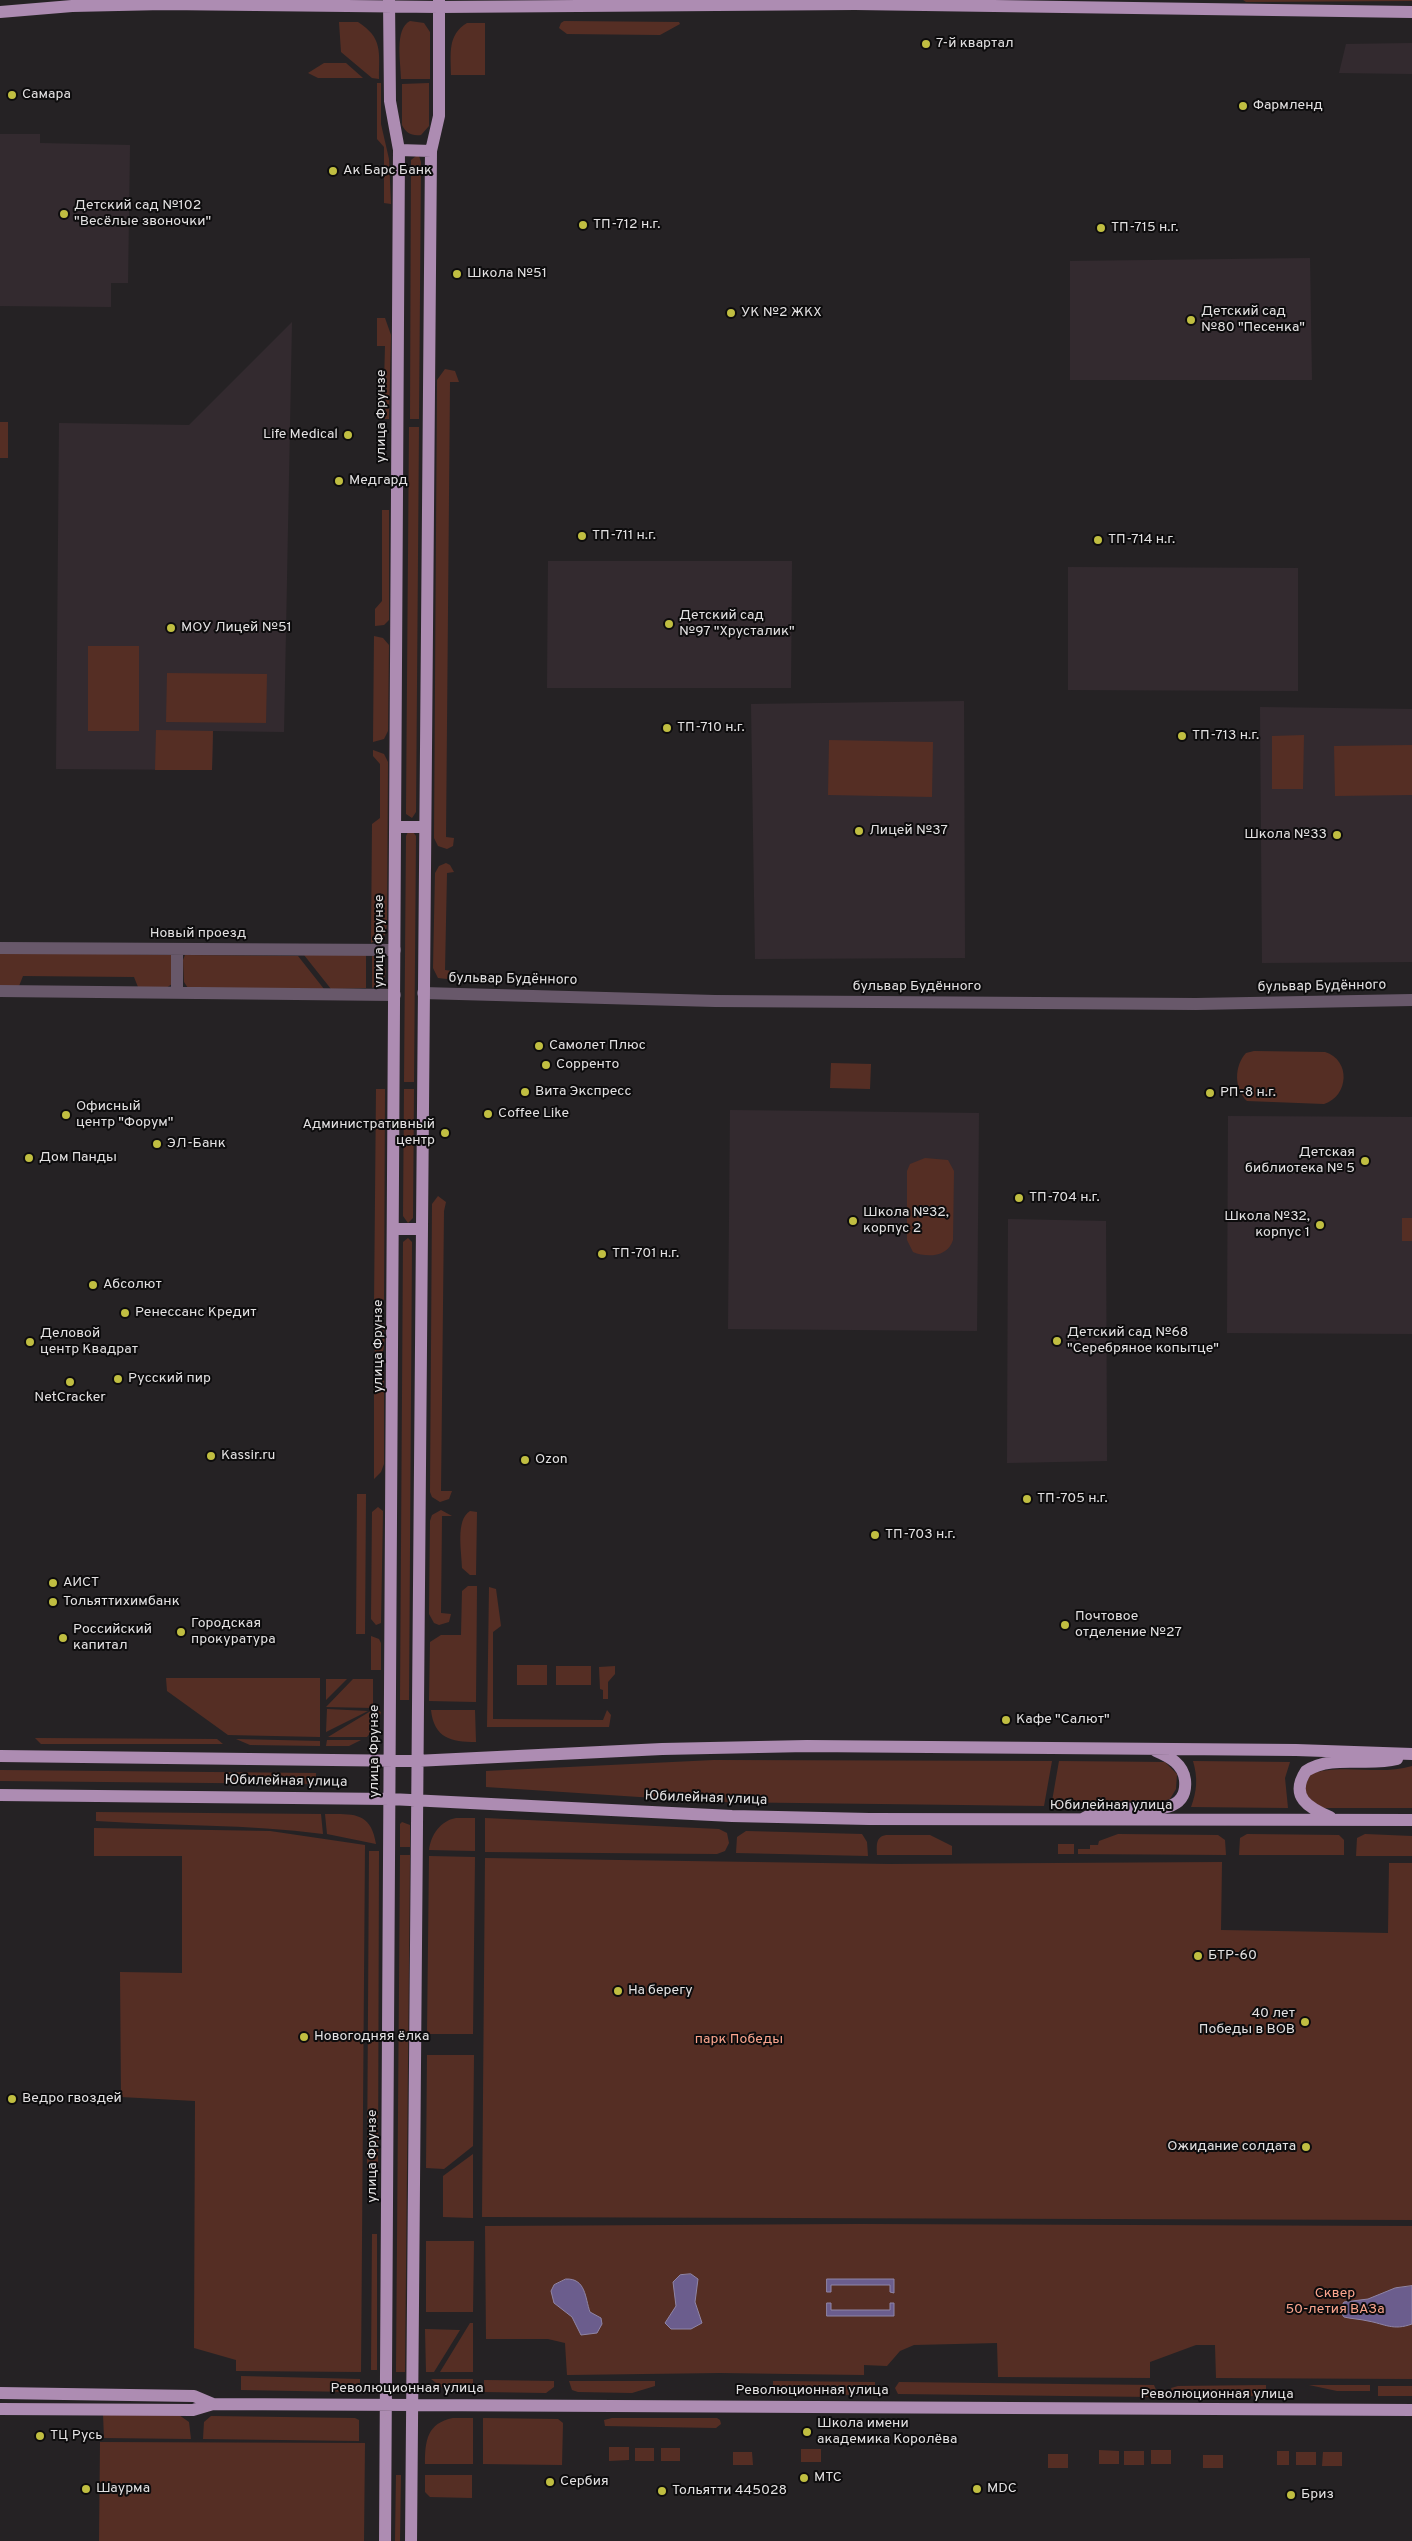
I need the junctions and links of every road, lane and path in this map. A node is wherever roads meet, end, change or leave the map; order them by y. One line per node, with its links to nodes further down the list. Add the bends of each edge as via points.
1 (663, 2): 4 (main road); 5 (main road)
2 (389, 3): 3 (main road); 7 (main road, via 72,6); 9 (main road, улица Фрунзе, via 390,101)
3 (439, 3): 4 (main road); 10 (main road, via 439,116)
4 (646, 3)
5 (1198, 4): 6 (main road)
6 (1241, 5): 8 (main road)
7 (0, 12)
8 (1412, 12)
9 (399, 150): 10 (main road); 11 (main road, улица Фрунзе)
10 (431, 151): 12 (main road)
11 (396, 827): 12 (main road); 15 (main road, улица Фрунзе)
12 (423, 827): 18 (main road)
13 (0, 948): 14 (street, Новый проезд)
14 (177, 949): 15 (street, Новый проезд); 17 (street)
15 (395, 950): 19 (main road, улица Фрунзе)
16 (0, 991): 17 (street)
17 (177, 992): 19 (street)
18 (423, 994): 20 (street, бульвар Будённого, via 715,1001 1196,1004); 22 (main road)
19 (395, 995): 21 (main road, улица Фрунзе)
20 (1412, 1000)
21 (394, 1229): 22 (main road); 26 (main road, улица Фрунзе)
22 (420, 1229): 27 (main road)
23 (1151, 1749): 24 (main road, Юбилейная улица); 27 (main road, Юбилейная улица, via 798,1746); 33 (main road, via 1176,1762 1183,1771 1184,1791 1179,1801 1168,1809 1107,1808)
24 (1411, 1754): 31 (main road, via 1385,1762 1323,1763 1306,1771 1299,1786 1303,1801 1310,1809)
25 (0, 1756): 26 (main road, Юбилейная улица)
26 (390, 1760): 27 (main road, Юбилейная улица); 29 (main road, улица Фрунзе)
27 (415, 1760): 30 (main road)
28 (0, 1794): 29 (main road, Юбилейная улица)
29 (390, 1799): 30 (main road, Юбилейная улица); 36 (main road, улица Фрунзе)
30 (416, 1800): 33 (main road, Юбилейная улица, via 732,1816); 37 (main road)
31 (1336, 1820): 32 (main road, Юбилейная улица); 33 (main road, Юбилейная улица)
32 (1412, 1820)
33 (1077, 1821)
34 (0, 2393): 35 (main road, Революционная улица, via 194,2396)
35 (213, 2404): 36 (main road, Революционная улица); 38 (main road, Революционная улица, via 193,2410)
36 (386, 2404): 37 (main road, Революционная улица); 40 (main road, улица Фрунзе)
37 (413, 2404): 39 (main road, Революционная улица); 41 (main road)
38 (0, 2409)
39 (1412, 2410)
40 (385, 2541)
41 (412, 2541)

